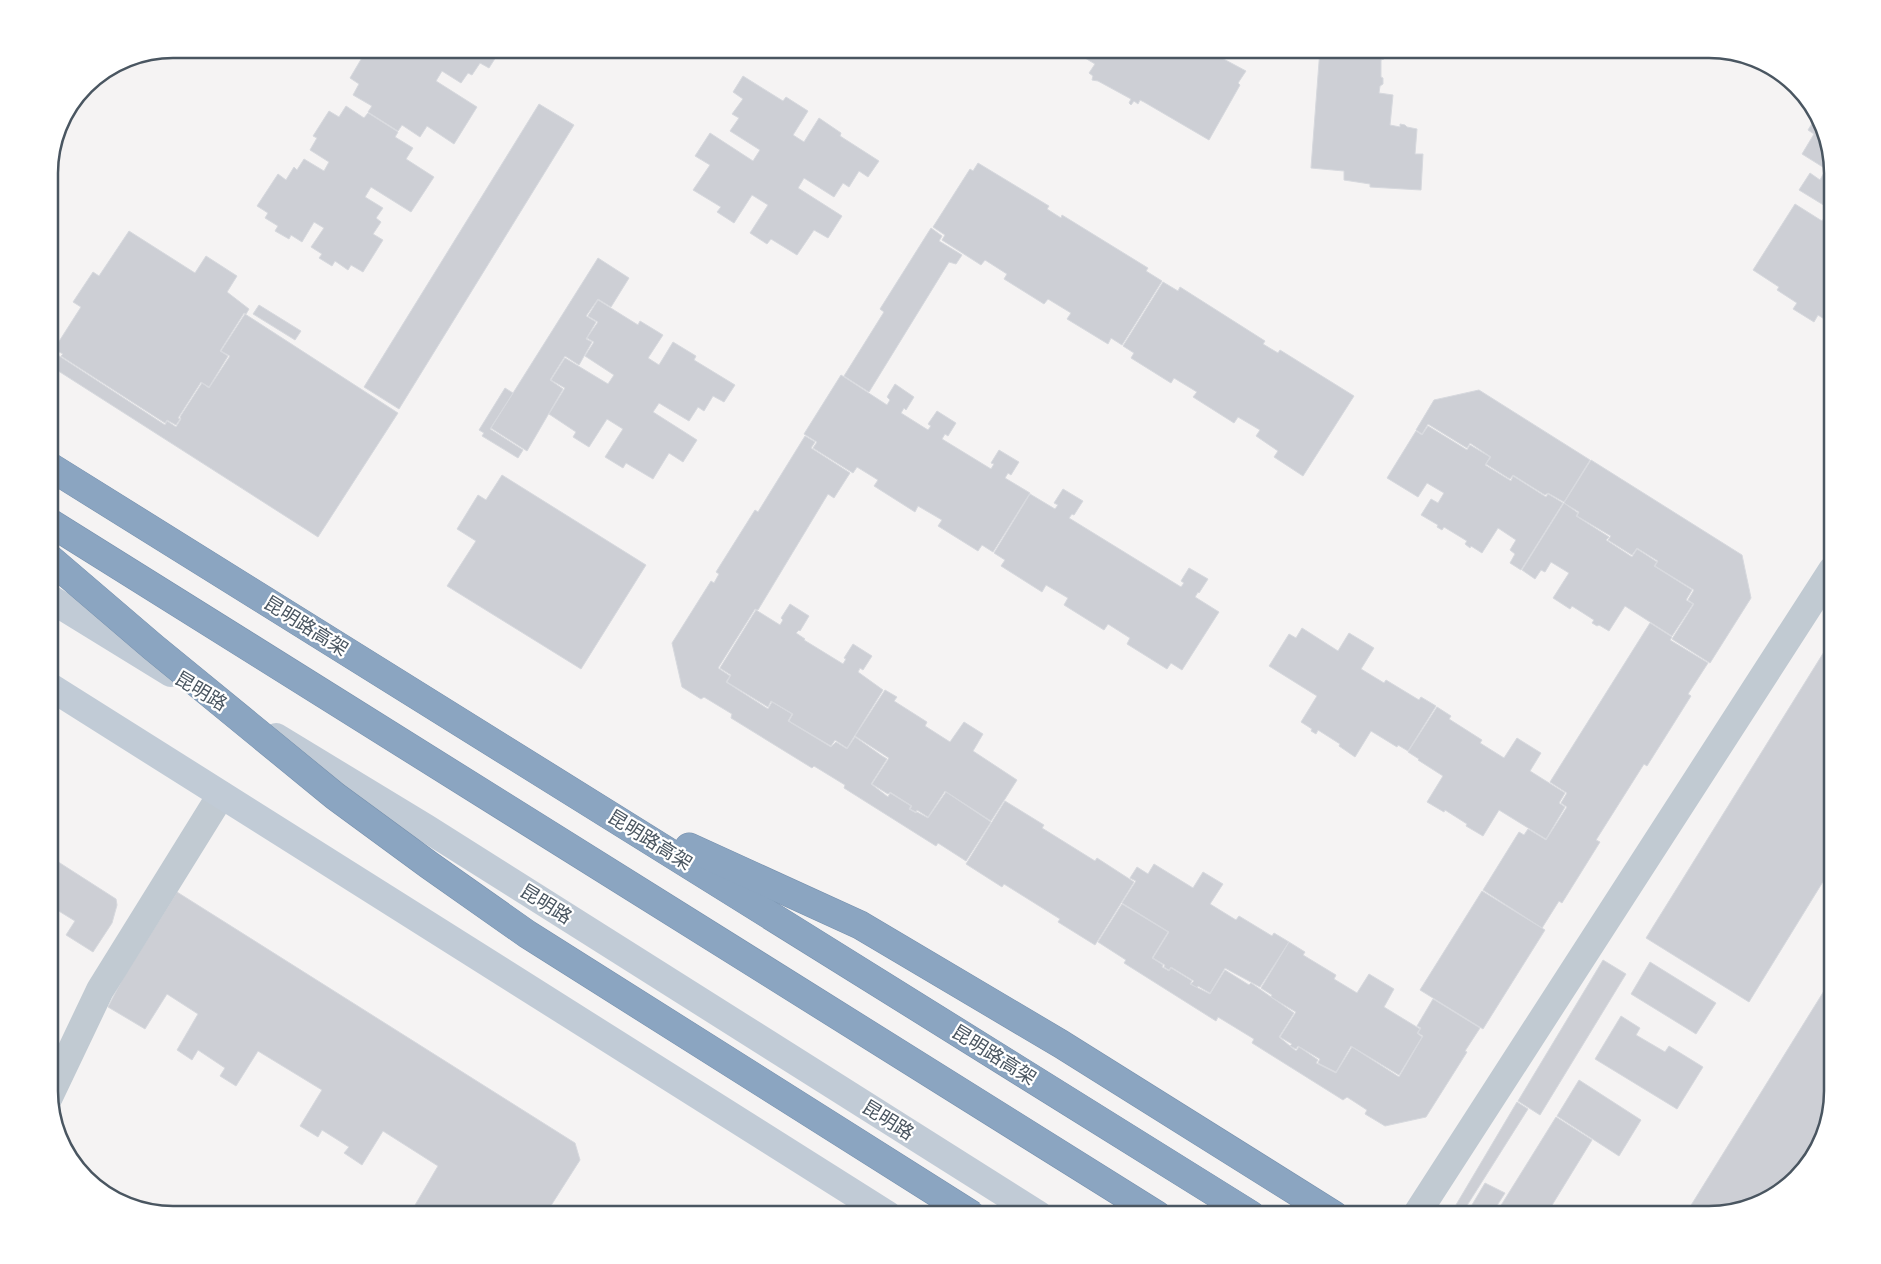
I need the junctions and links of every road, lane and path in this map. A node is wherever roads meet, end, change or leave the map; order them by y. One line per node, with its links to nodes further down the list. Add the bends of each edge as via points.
1 (58, 472): 8 (highway, 昆明路高架)
2 (58, 528): 13 (highway)
3 (58, 566): 11 (highway, bridge, via 335,796 462,888 527,934)
4 (1824, 582): 16 (street)
5 (58, 603): 12 (main road, 昆明路, via 426,828)
6 (58, 692): 7 (main road)
7 (221, 794): 9 (street, via 100,990); 10 (main road)
8 (590, 802): 14 (highway, 昆明路高架); 15 (highway, via 860,925 1061,1044)
9 (58, 1078)
10 (874, 1206)
11 (958, 1206)
12 (1025, 1206)
13 (1143, 1206)
14 (1237, 1206)
15 (1320, 1206)
16 (1422, 1206)

